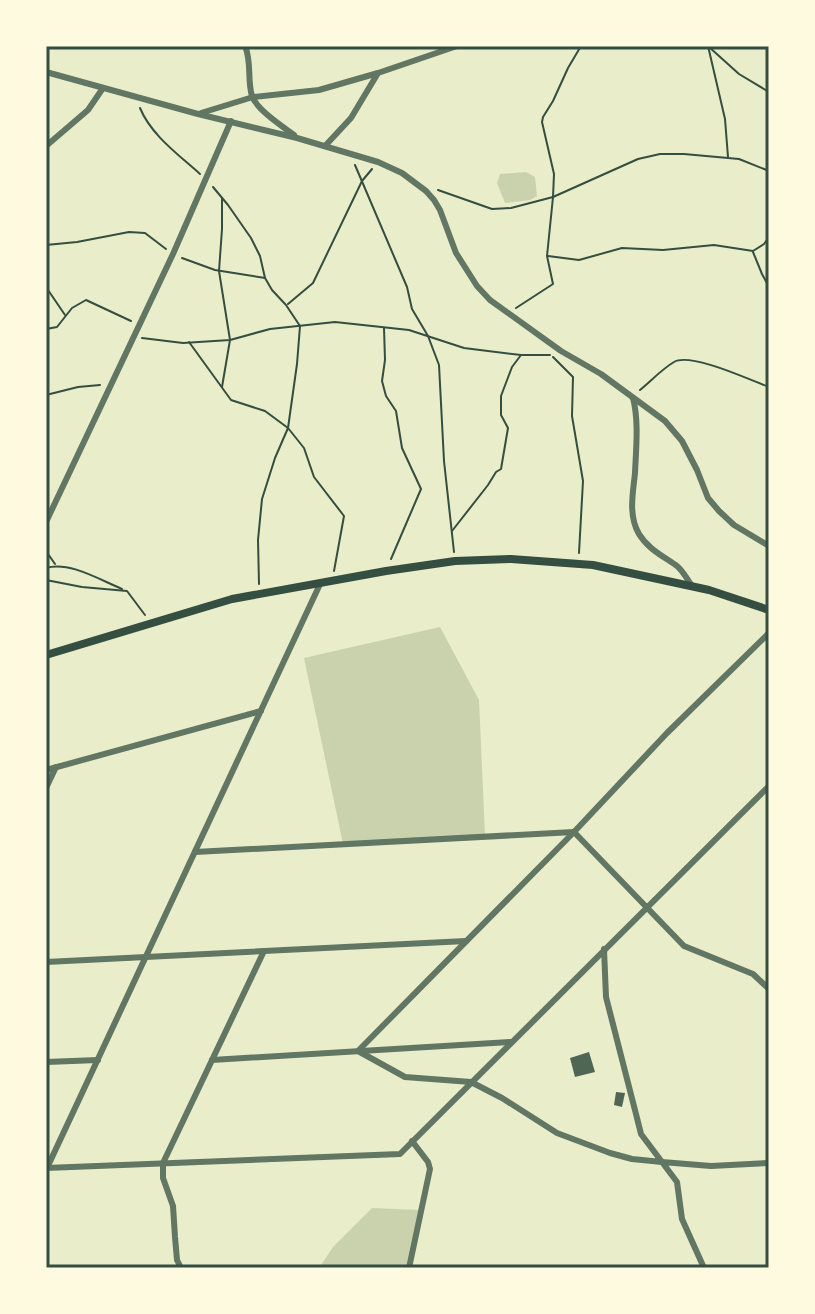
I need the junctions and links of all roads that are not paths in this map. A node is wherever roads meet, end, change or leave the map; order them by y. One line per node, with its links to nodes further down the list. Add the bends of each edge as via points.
1 (245, 46): 6 (street)
2 (457, 46): 4 (street)
3 (46, 72): 5 (street)
4 (378, 73): 6 (street, via 319,90); 11 (street, via 351,118)
5 (103, 88): 7 (street); 10 (street, via 88,110)
6 (253, 97): 7 (street); 9 (street)
7 (198, 114): 8 (street)
8 (231, 121): 9 (street); 13 (street)
9 (297, 138): 11 (street)
10 (46, 146)
11 (325, 146): 12 (street, via 378,162 417,182 440,210 456,253 490,300)
12 (633, 396): 14 (street, via 682,441 719,511); 16 (street, via 635,525 643,540)
13 (46, 522)
14 (769, 546)
15 (321, 582): 16 (main road, via 455,561 511,559 578,563); 19 (main road, via 260,593); 20 (street)
16 (692, 586): 17 (main road)
17 (769, 610)
18 (769, 633): 25 (street)
19 (46, 655)
20 (261, 711): 21 (street); 26 (street)
21 (56, 767): 22 (street); 24 (street)
22 (46, 770)
23 (769, 786): 27 (street)
24 (46, 788)
25 (574, 832): 26 (street); 27 (street); 28 (street)
26 (195, 852): 31 (street)
27 (647, 906): 29 (street); 33 (street, via 684,946 753,974)
28 (466, 941): 30 (street); 35 (street)
29 (604, 949): 34 (street); 41 (street, via 606,997 641,1134)
30 (264, 951): 31 (street); 37 (street)
31 (146, 957): 32 (street); 36 (street)
32 (46, 962)
33 (769, 989)
34 (510, 1042): 35 (street); 39 (street)
35 (358, 1051): 37 (street); 39 (street, via 405,1077)
36 (98, 1060): 38 (street); 44 (street)
37 (212, 1060): 42 (street)
38 (46, 1062)
39 (471, 1082): 40 (street); 41 (street, via 557,1133 610,1153)
40 (412, 1141): 42 (street, via 400,1154); 46 (street, via 430,1169)
41 (662, 1162): 43 (street); 47 (street, via 677,1182 682,1219)
42 (163, 1163): 44 (street); 45 (street)
43 (769, 1163)
44 (46, 1168)
45 (181, 1268)
46 (409, 1268)
47 (704, 1268)

